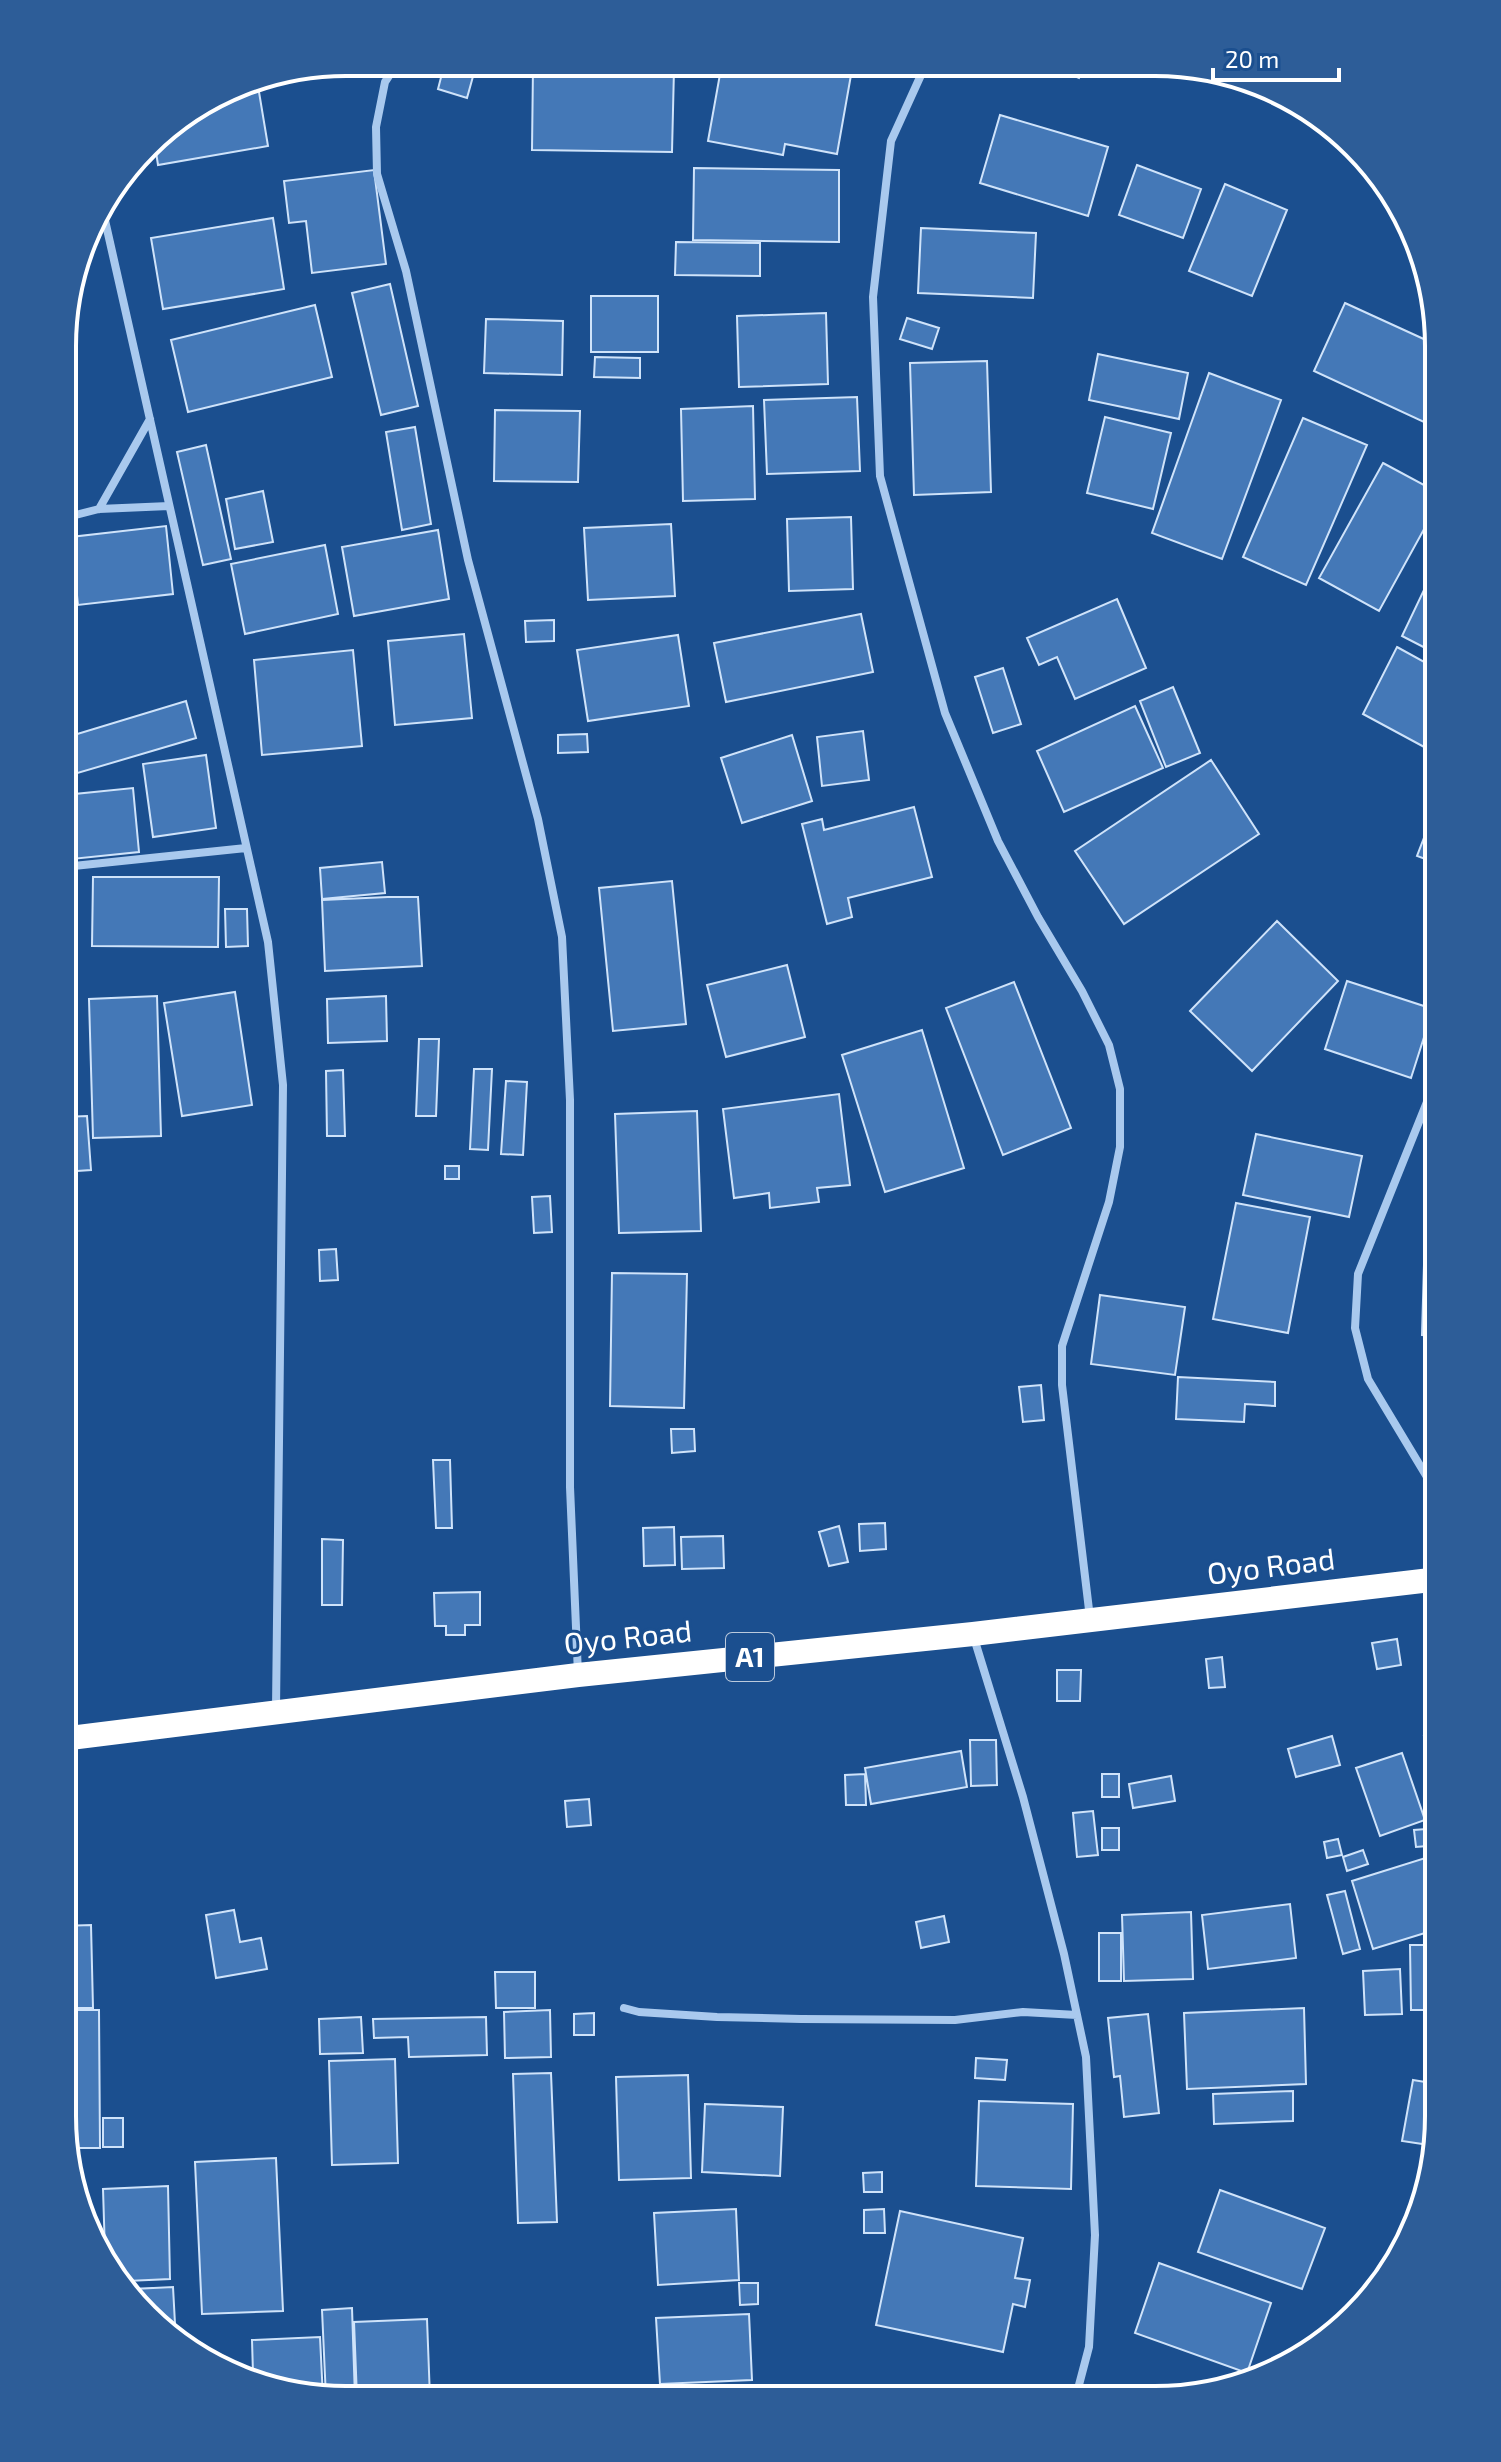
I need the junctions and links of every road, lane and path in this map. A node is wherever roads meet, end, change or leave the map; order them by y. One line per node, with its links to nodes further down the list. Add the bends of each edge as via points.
1 (920, 76): 13 (street, via 891,141 873,297 880,476 945,713 998,841 1109,1045 1120,1089 1120,1147 1109,1202 1062,1346 1062,1385)
2 (388, 77): 15 (street, via 376,127 377,174 406,271 468,560 538,819 562,937 570,1100 570,1487)
3 (106, 224): 4 (street)
4 (150, 419): 5 (street); 6 (street)
5 (169, 506): 6 (street); 8 (street)
6 (99, 509): 7 (street)
7 (76, 515)
8 (246, 848): 9 (street); 16 (street, via 268,942 283,1085)
9 (76, 866)
10 (1425, 1108): 11 (street, via 1358,1274 1355,1328 1368,1379)
11 (1424, 1473)
12 (1424, 1581): 13 (highway, Oyo Road / A1)
13 (1091, 1620): 14 (highway, Oyo Road / A1)
14 (973, 1634): 15 (highway, Oyo Road / A1); 19 (street, via 1023,1797)
15 (578, 1675): 16 (highway, Oyo Road / A1)
16 (276, 1714): 17 (highway, Oyo Road / A1)
17 (76, 1737)
18 (624, 2008): 19 (street, via 801,2019)
19 (1077, 2015): 20 (street, via 1086,2057 1095,2235 1089,2347)
20 (1079, 2386)

